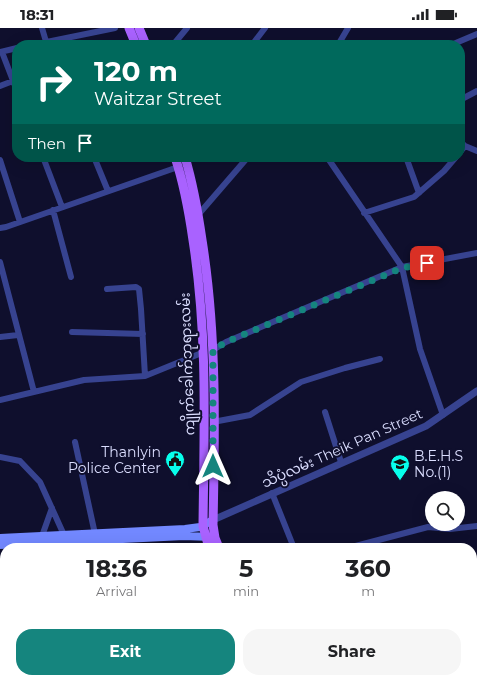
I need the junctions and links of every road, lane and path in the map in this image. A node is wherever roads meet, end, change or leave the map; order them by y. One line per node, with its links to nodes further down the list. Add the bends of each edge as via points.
1 (42, 28): 9 (street)
2 (115, 28): 10 (street)
3 (129, 28): 11 (main road)
4 (139, 28): 12 (main road)
5 (187, 28): 13 (street)
6 (265, 28): 14 (street)
7 (348, 28): 15 (street)
8 (477, 34): 16 (street)
9 (46, 40)
10 (61, 40)
11 (134, 40)
12 (144, 40)
13 (177, 40)
14 (256, 40)
15 (341, 40)
16 (463, 40)
17 (12, 49): 18 (street)
18 (1, 52): 19 (street)
19 (12, 79)
20 (12, 81): 21 (street)
21 (0, 86)
22 (477, 91): 23 (street)
23 (465, 97)
24 (465, 146): 25 (street)
25 (477, 151)
26 (0, 160): 42 (street)
27 (45, 162): 38 (street)
28 (96, 162): 36 (street)
29 (176, 162): 35 (main road, ကျိုက်ခေါက်ဘုရားလမ်း)
30 (186, 162): 41 (main road, ကျိုက်ခေါက်ဘုရားလမ်း)
31 (244, 162): 41 (street)
32 (330, 162): 40 (street)
33 (408, 162): 37 (street)
34 (451, 162): 37 (street)
35 (178, 167): 36 (street); 54 (main road, ကျိုက်ခေါက်ဘုရားလမ်း, via 189,216)
36 (108, 191): 38 (street)
37 (419, 192): 40 (street, via 414,197)
38 (62, 207): 39 (street)
39 (53, 210): 42 (street); 47 (street)
40 (364, 213): 46 (street)
41 (198, 215): 54 (main road, ကျိုက်ခေါက်ဘုရားလမ်း, via 206,267)
42 (20, 222): 43 (street)
43 (0, 228)
44 (477, 253): 46 (street)
45 (0, 262): 48 (street)
46 (402, 268): 54 (street); 61 (street, via 420,349)
47 (71, 277)
48 (2, 279): 52 (street)
49 (107, 289): 51 (street, via 138,287)
50 (72, 332): 51 (street)
51 (143, 334): 56 (street)
52 (18, 335): 53 (street); 58 (street)
53 (0, 337)
54 (209, 351): 56 (street); 62 (main road, ကျိုက်ခေါက်ဘုရားလမ်း); 69 (main road, ကျိုက်ခေါက်ဘုရားလမ်း)
55 (380, 359): 62 (street, via 301,382 250,415)
56 (145, 376): 58 (street, via 84,380)
57 (477, 391): 61 (street, သိပ္ပံလမ်း Theik Pan Street)
58 (34, 392): 59 (street)
59 (0, 400)
60 (324, 412): 65 (street)
61 (443, 415): 65 (street, သိပ္ပံလမ်း Theik Pan Street, via 426,426)
62 (213, 422): 68 (main road, ကျိုက်ခေါက်ဘုရားလမ်း)
63 (75, 442): 71 (street)
64 (0, 457): 67 (street, via 20,461 40,482)
65 (341, 462): 66 (street, သိပ္ပံလမ်း Theik Pan Street)
66 (272, 493): 68 (street, သိပ္ပံလမ်း Theik Pan Street); 78 (street)
67 (52, 508): 72 (street); 74 (street)
68 (213, 520): 69 (main road); 73 (main road, ကျိုက်ခေါက်ဘုရားလမ်း)
69 (203, 526): 71 (main road); 73 (main road, ကျိုက်ခေါက်ဘုရားလမ်း)
70 (477, 526): 79 (street, via 450,529 428,527)
71 (95, 534): 72 (main road)
72 (64, 535): 74 (main road)
73 (210, 537): 74 (main road); 76 (main road, ကျိုက်ခေါက်ဘုရားလမ်း); 77 (main road, ကျိုက်ခေါက်ဘုရားလမ်း)
74 (43, 542): 75 (main road)
75 (4, 543)
76 (209, 543)
77 (215, 543)
78 (292, 543)
79 (367, 543)

